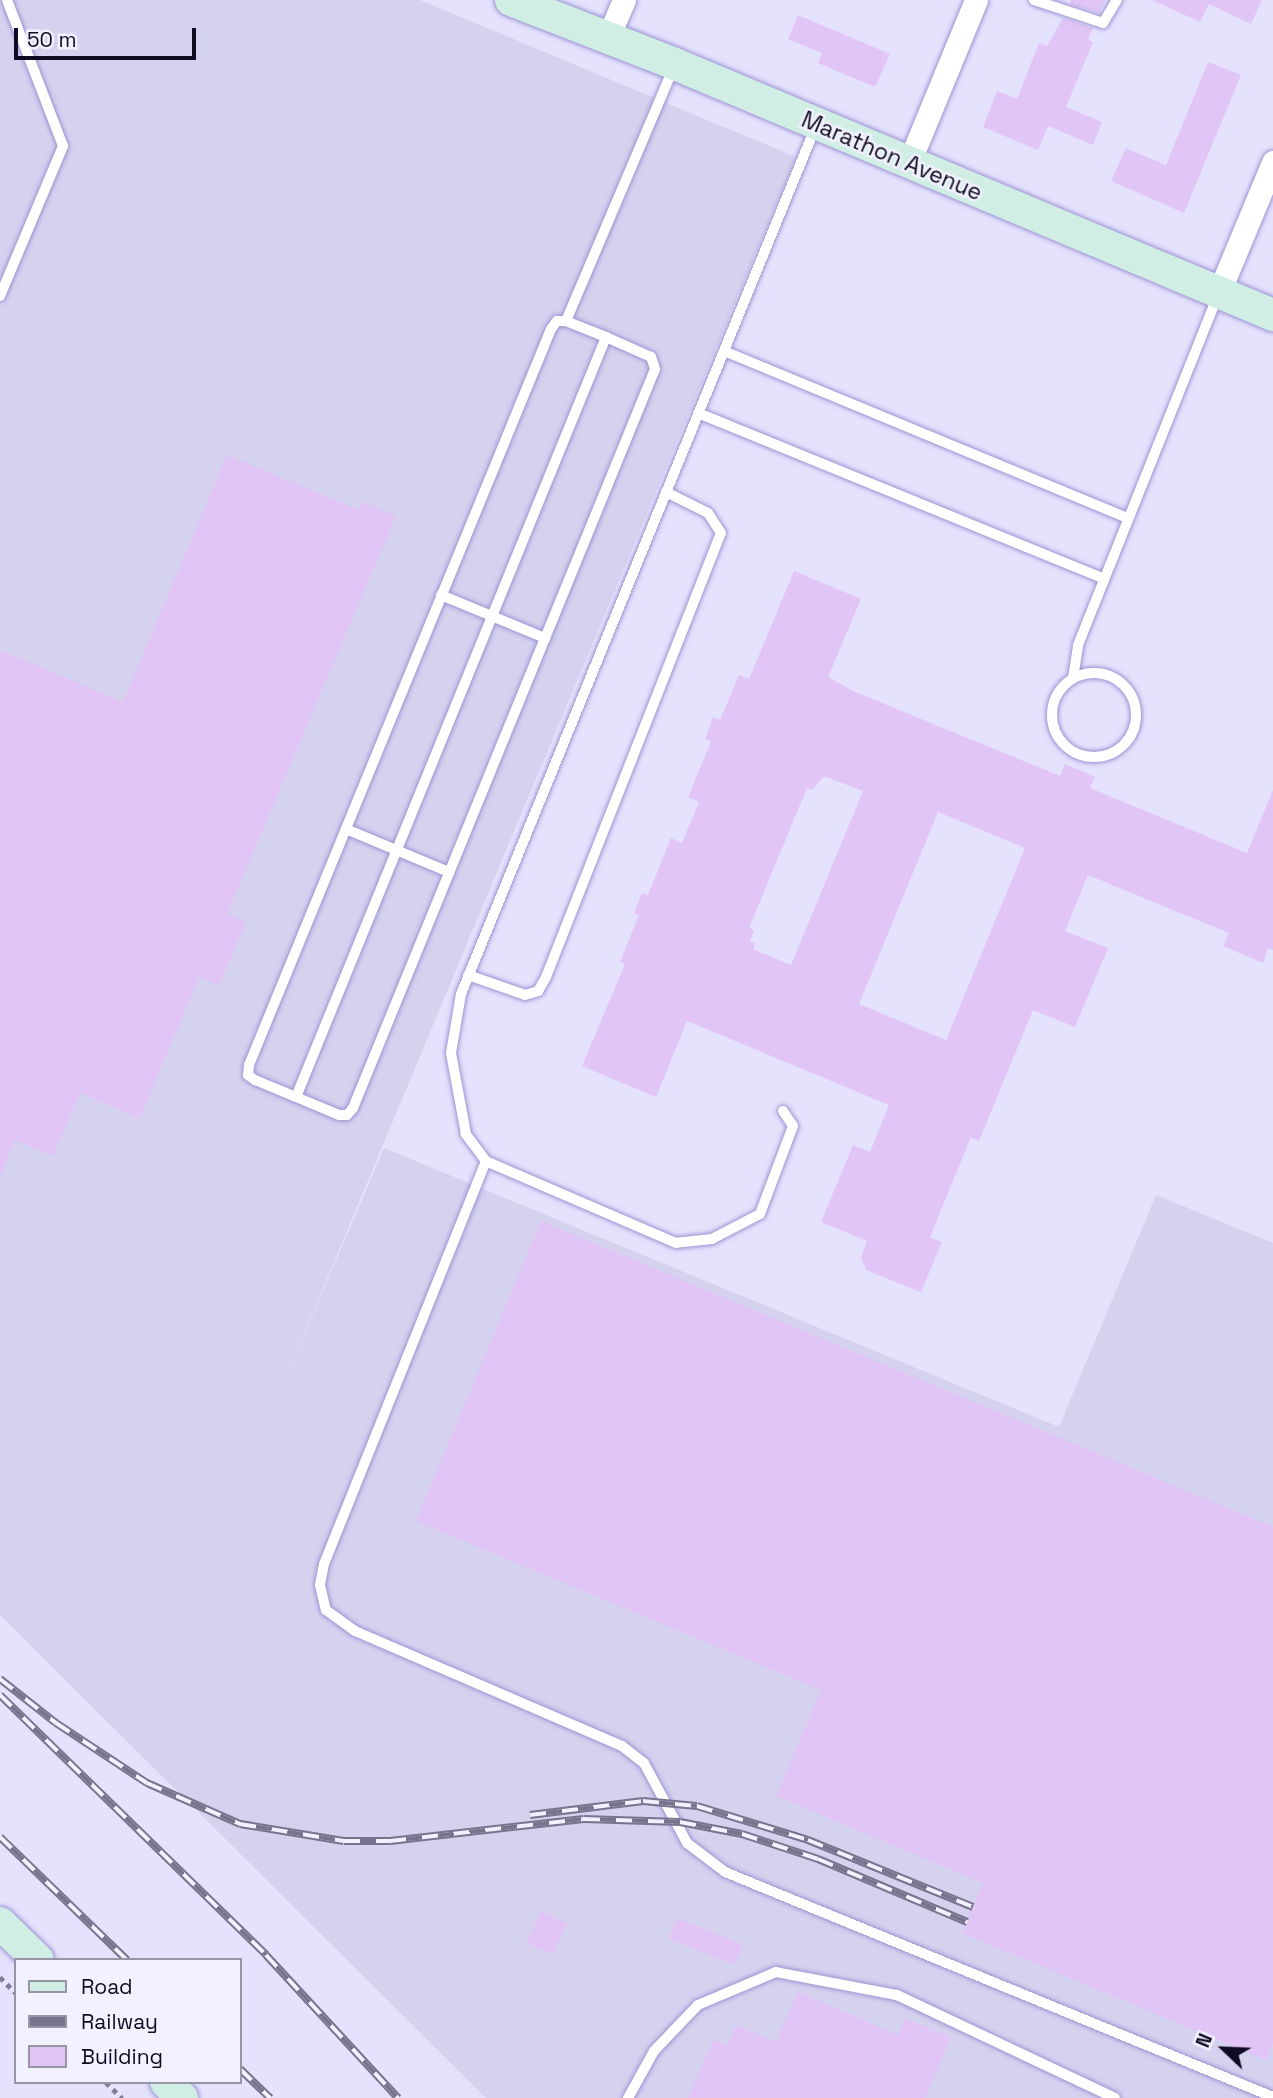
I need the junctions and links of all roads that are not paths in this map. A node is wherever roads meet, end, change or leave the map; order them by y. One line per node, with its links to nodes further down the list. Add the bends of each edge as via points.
1 (7, 0): 13 (lane, via 63,146)
2 (511, 0): 7 (street, Marathon Avenue)
3 (624, 0): 7 (street)
4 (976, 0): 11 (street)
5 (1034, 0): 6 (lane, via 1103,23)
6 (1117, 0)
7 (607, 39): 8 (street, Marathon Avenue)
8 (675, 64): 9 (street, Marathon Avenue); 15 (lane)
9 (817, 123): 11 (street, Marathon Avenue); 17 (lane)
10 (1273, 162): 12 (street)
11 (908, 165): 12 (street, Marathon Avenue)
12 (1219, 292): 14 (street, Marathon Avenue); 20 (lane)
13 (0, 296)
14 (1273, 315)
15 (566, 321): 16 (lane); 22 (lane, via 557,321 551,329)
16 (606, 337): 23 (lane); 24 (lane, via 651,357 655,369)
17 (724, 351): 18 (lane); 20 (lane)
18 (698, 413): 19 (lane); 21 (lane)
19 (666, 492): 29 (lane); 29 (lane, via 708,513 721,533 546,976 538,991 525,995)
20 (1128, 518): 21 (lane)
21 (1104, 579): 25 (lane, via 1073,658)
22 (442, 595): 23 (lane); 26 (lane)
23 (492, 616): 24 (lane); 27 (lane)
24 (545, 638): 28 (lane)
25 (1073, 678): 25 (lane, via 1055,699 1054,727 1070,750 1097,757 1111,754 1123,746 1136,723 1132,695 1113,676 1086,673)
26 (346, 829): 27 (lane); 30 (lane, via 249,1065 248,1075 255,1080)
27 (397, 850): 28 (lane); 30 (lane)
28 (449, 872): 30 (lane, via 353,1108 347,1115 339,1115)
29 (468, 975): 32 (lane, via 451,1053 466,1134)
30 (296, 1097)
31 (783, 1111): 32 (lane, via 793,1126 760,1214 712,1239 676,1243)
32 (486, 1161): 36 (lane, via 324,1564 320,1585 326,1610 355,1631 622,1746 644,1763 687,1843 725,1872)
33 (0, 1923): 34 (street)
34 (36, 1958)
35 (168, 2084): 37 (street)
36 (1273, 2097)
37 (182, 2098)
38 (628, 2098): 39 (lane, via 654,2051 698,2005 776,1972 897,1995)
39 (1115, 2098)

